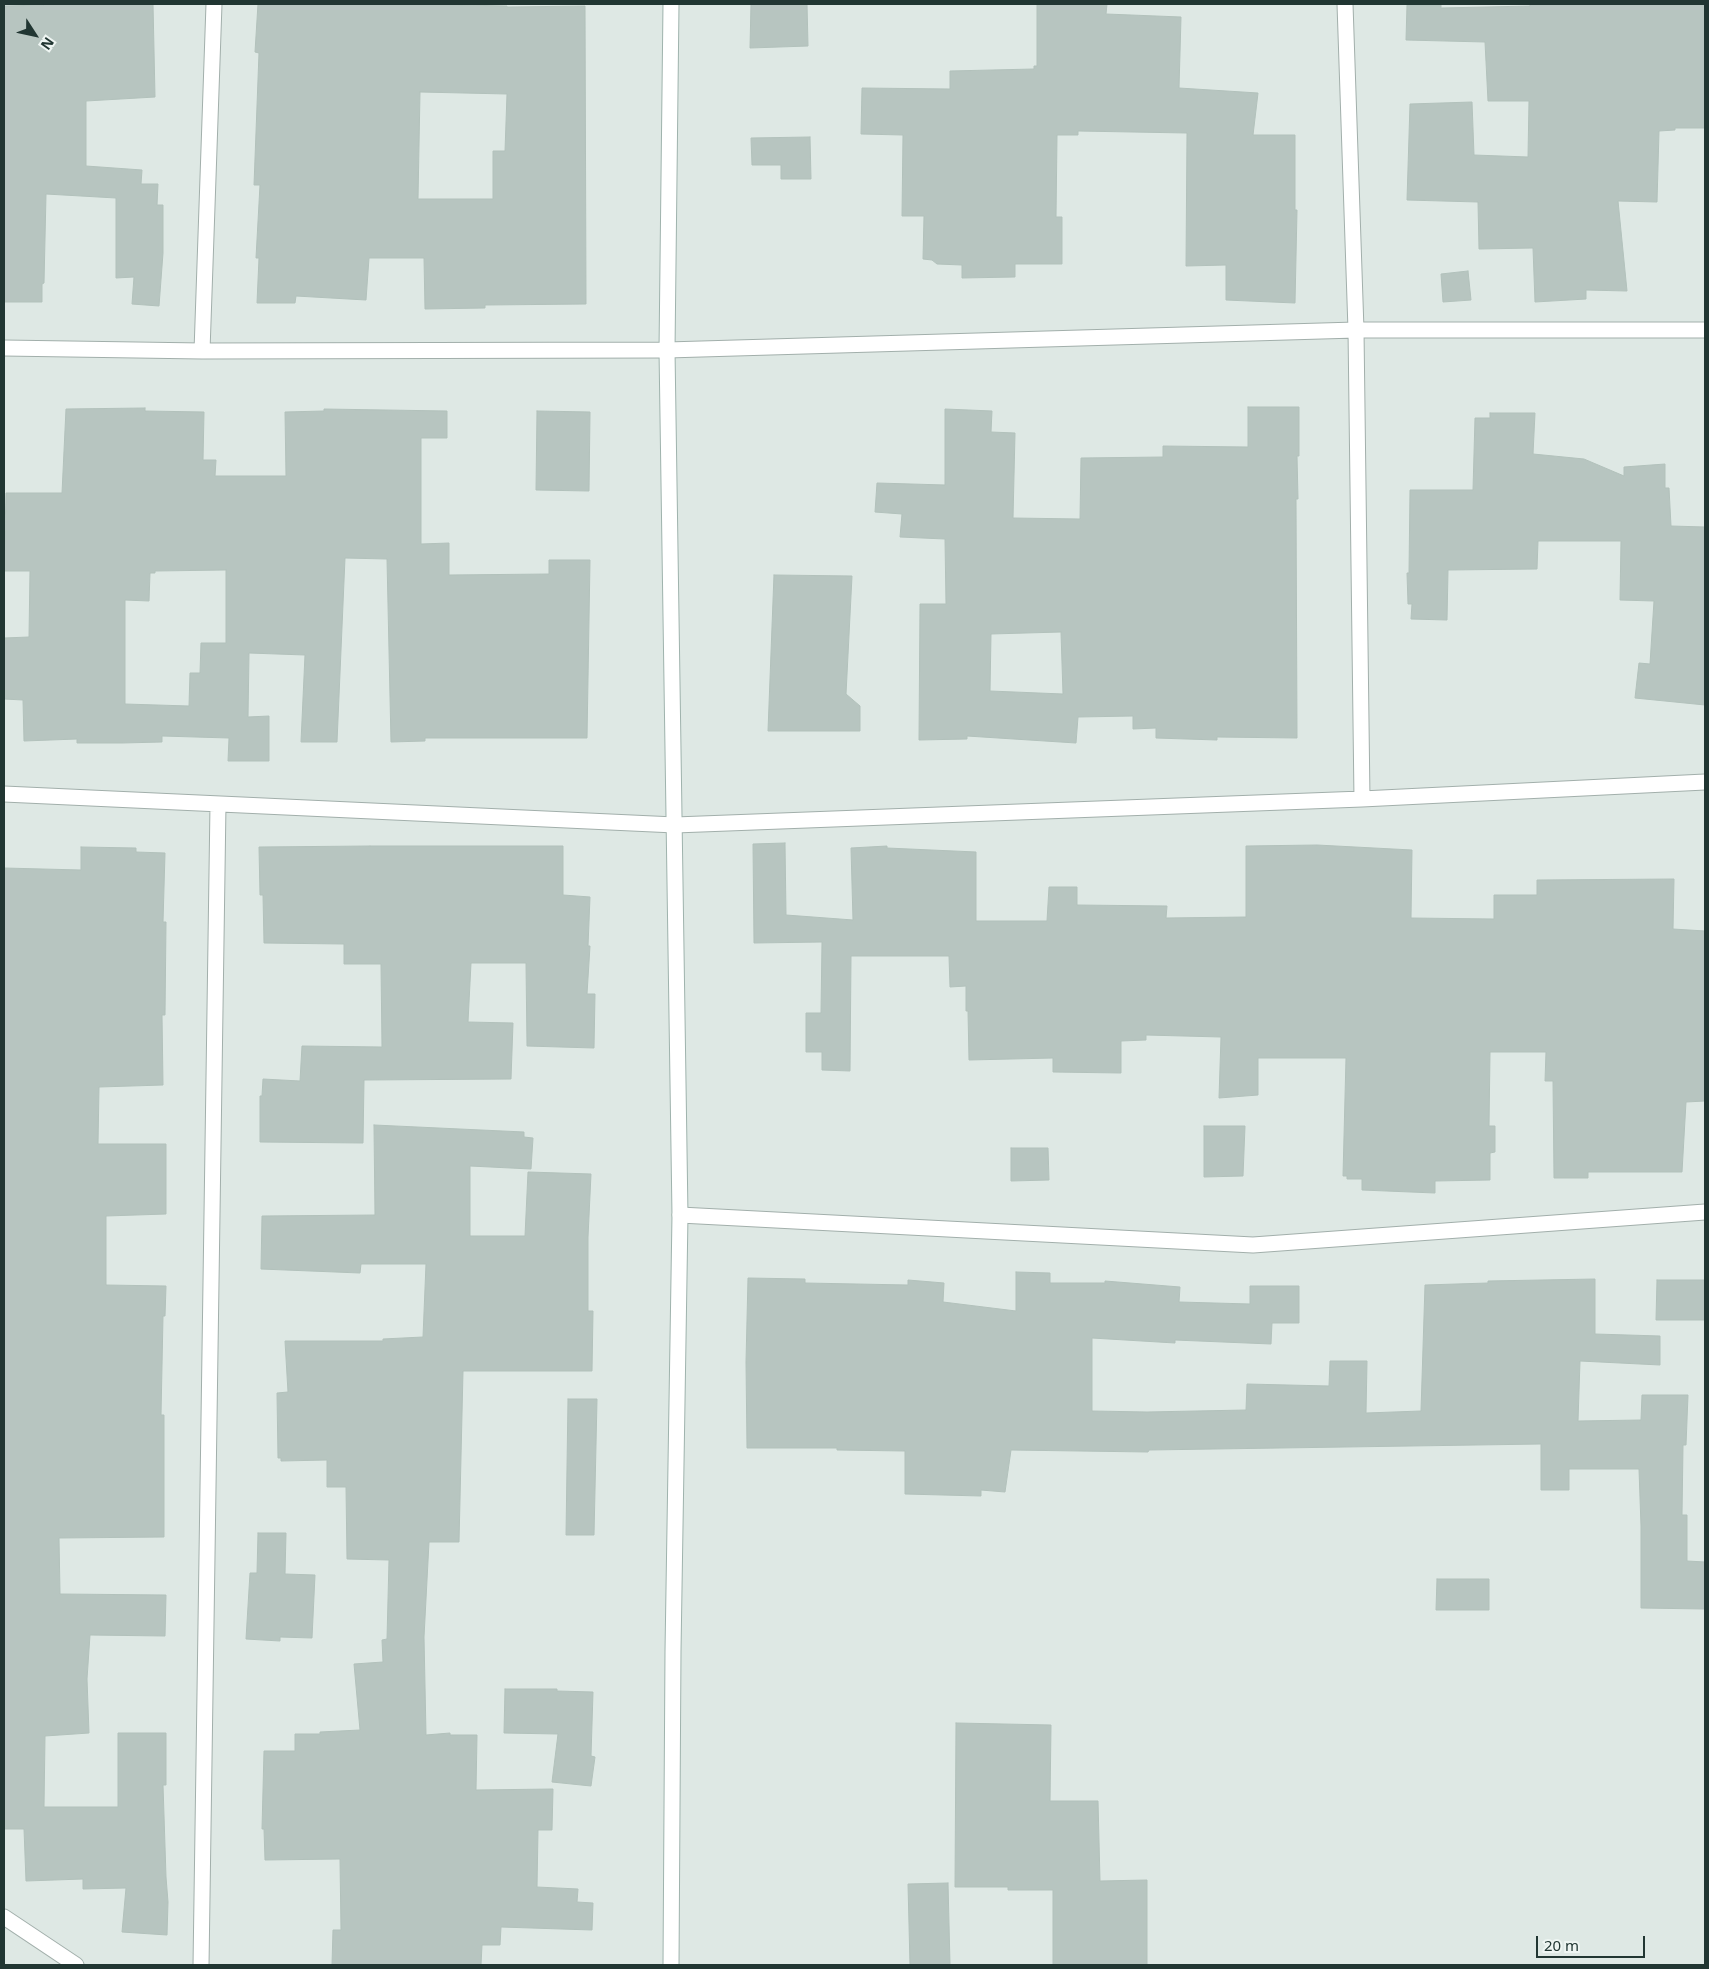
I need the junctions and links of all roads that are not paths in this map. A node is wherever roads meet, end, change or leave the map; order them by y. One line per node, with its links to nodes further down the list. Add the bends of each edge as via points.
1 (214, 4): 8 (street)
2 (671, 4): 7 (street)
3 (1345, 4): 4 (street)
4 (1356, 330): 5 (street); 7 (street); 11 (street)
5 (1705, 330)
6 (4, 348): 8 (street)
7 (667, 350): 8 (street); 13 (street)
8 (202, 351)
9 (1705, 782): 11 (street)
10 (4, 794): 12 (street)
11 (1362, 799): 13 (street)
12 (218, 804): 13 (street); 18 (street)
13 (675, 825): 15 (street)
14 (1705, 1212): 15 (street, via 1253,1245)
15 (680, 1215): 19 (street)
16 (4, 1917): 17 (street)
17 (76, 1965)
18 (201, 1965)
19 (671, 1965)

